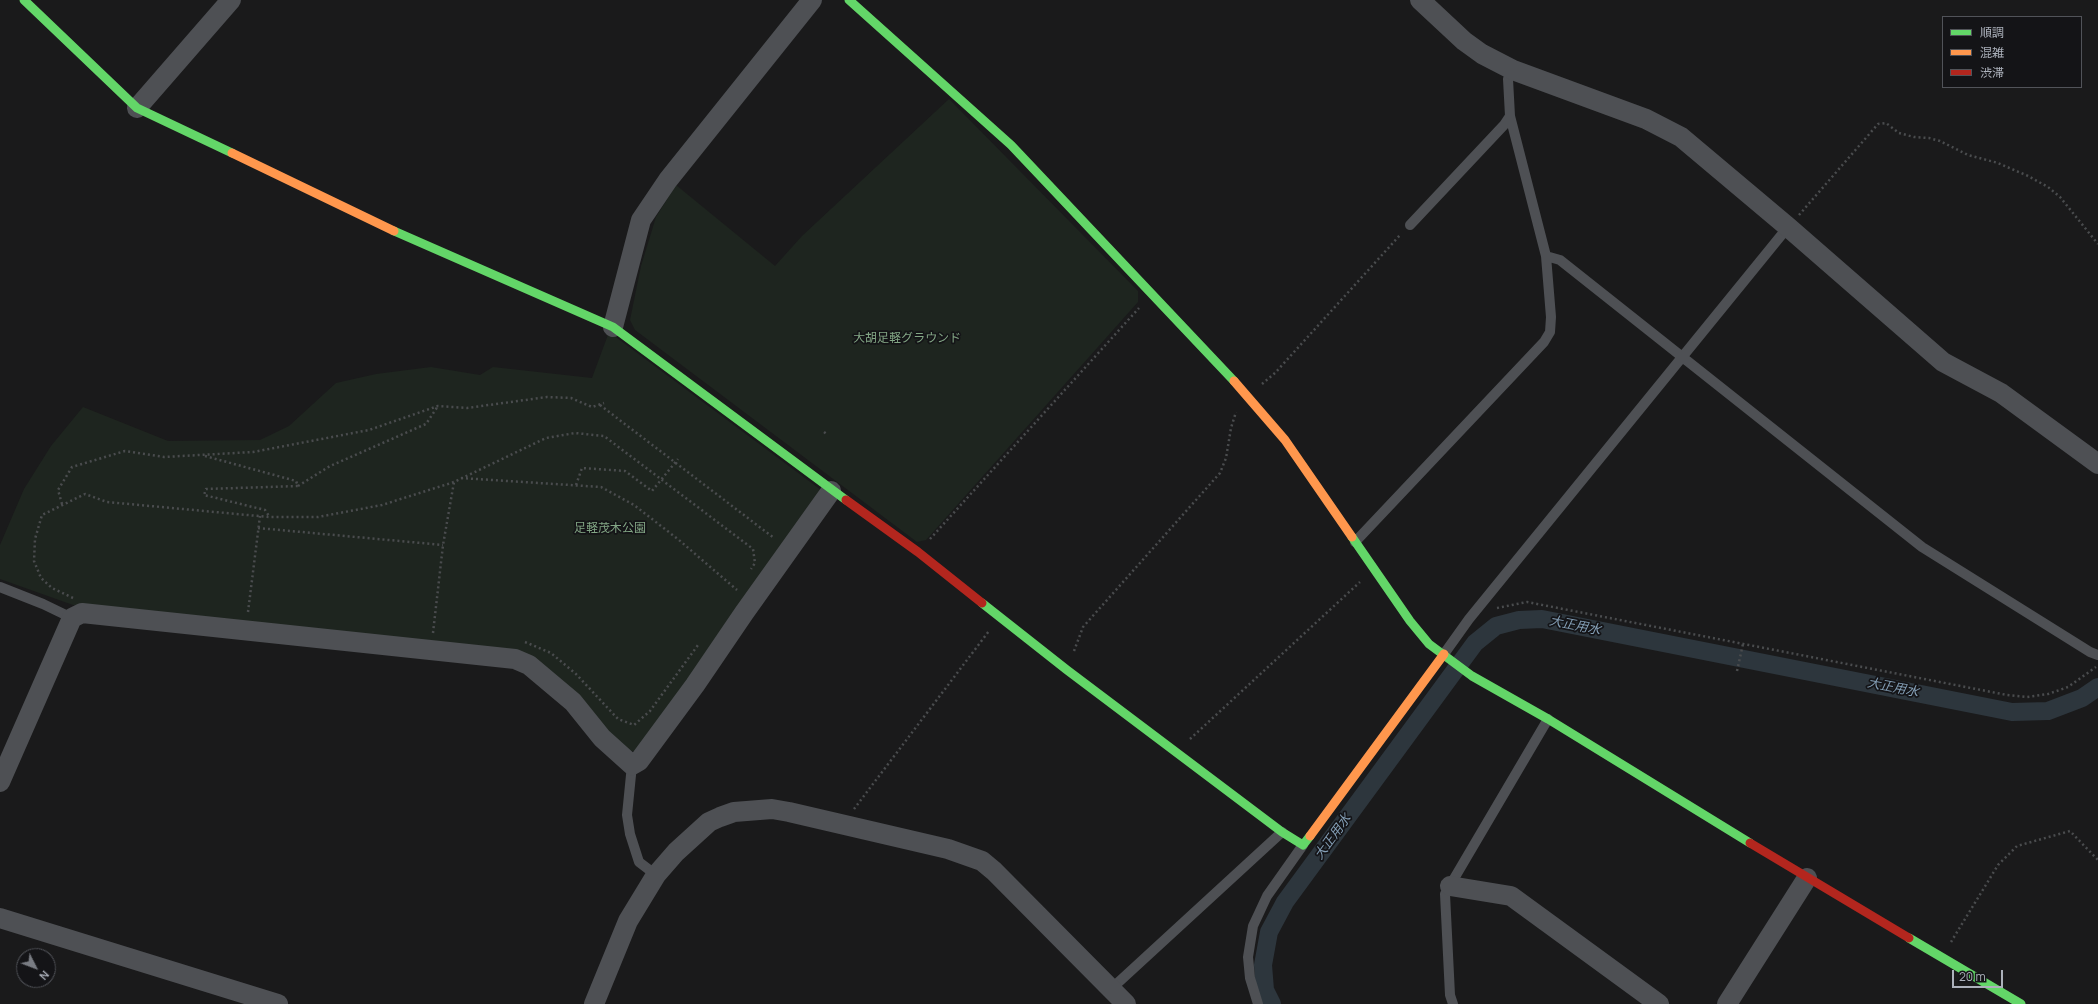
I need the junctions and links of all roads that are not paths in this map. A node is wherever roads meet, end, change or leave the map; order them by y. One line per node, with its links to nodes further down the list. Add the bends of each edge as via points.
1 (24, 0): 7 (street)
2 (231, 0): 7 (street)
3 (812, 0): 12 (street, via 668,180 641,220)
4 (1420, 0): 6 (street, via 1464,41)
5 (859, 3): 18 (street, via 1011,145 1247,395 1285,440)
6 (1512, 70): 8 (lane, via 1508,79); 10 (street, via 1646,119 1681,137)
7 (137, 108): 12 (street, via 397,232)
8 (1510, 116): 9 (lane); 11 (lane)
9 (1410, 225)
10 (1788, 227): 13 (lane); 14 (street, via 1943,362 2000,394)
11 (1546, 256): 13 (lane, via 1560,260); 18 (lane, via 1551,317 1550,332 1544,342)
12 (613, 326): 15 (street)
13 (1681, 356): 21 (lane, via 1922,547); 22 (lane, via 1469,619)
14 (2098, 464)
15 (831, 491): 17 (street); 24 (street, via 695,685 639,761)
16 (875, 505): 17 (lane)
17 (868, 514): 26 (street, via 1067,670)
18 (1355, 542): 22 (street, via 1419,634)
19 (0, 587): 20 (lane)
20 (72, 618): 24 (street, via 82,613 515,659 530,665 573,702 602,738); 25 (street)
21 (2098, 655)
22 (1446, 657): 23 (street, via 1472,676); 27 (street)
23 (1548, 719): 29 (street); 30 (lane)
24 (632, 765): 28 (lane, via 627,815 630,834 639,862)
25 (0, 782)
26 (1282, 832): 27 (street); 32 (lane)
27 (1303, 845): 36 (lane, via 1267,896 1253,926 1248,957 1250,978)
28 (656, 875): 32 (street, via 680,847 709,822 734,812 772,810 948,849 982,861 994,871); 34 (street, via 628,921)
29 (1807, 878): 39 (street); 40 (street)
30 (1450, 886): 37 (lane, via 1445,894 1450,995); 38 (street, via 1511,896)
31 (0, 918): 33 (street)
32 (1110, 990): 35 (street)
33 (278, 1004)
34 (594, 1004)
35 (1126, 1004)
36 (1258, 1004)
37 (1453, 1004)
38 (1659, 1004)
39 (1727, 1004)
40 (2021, 1004)

